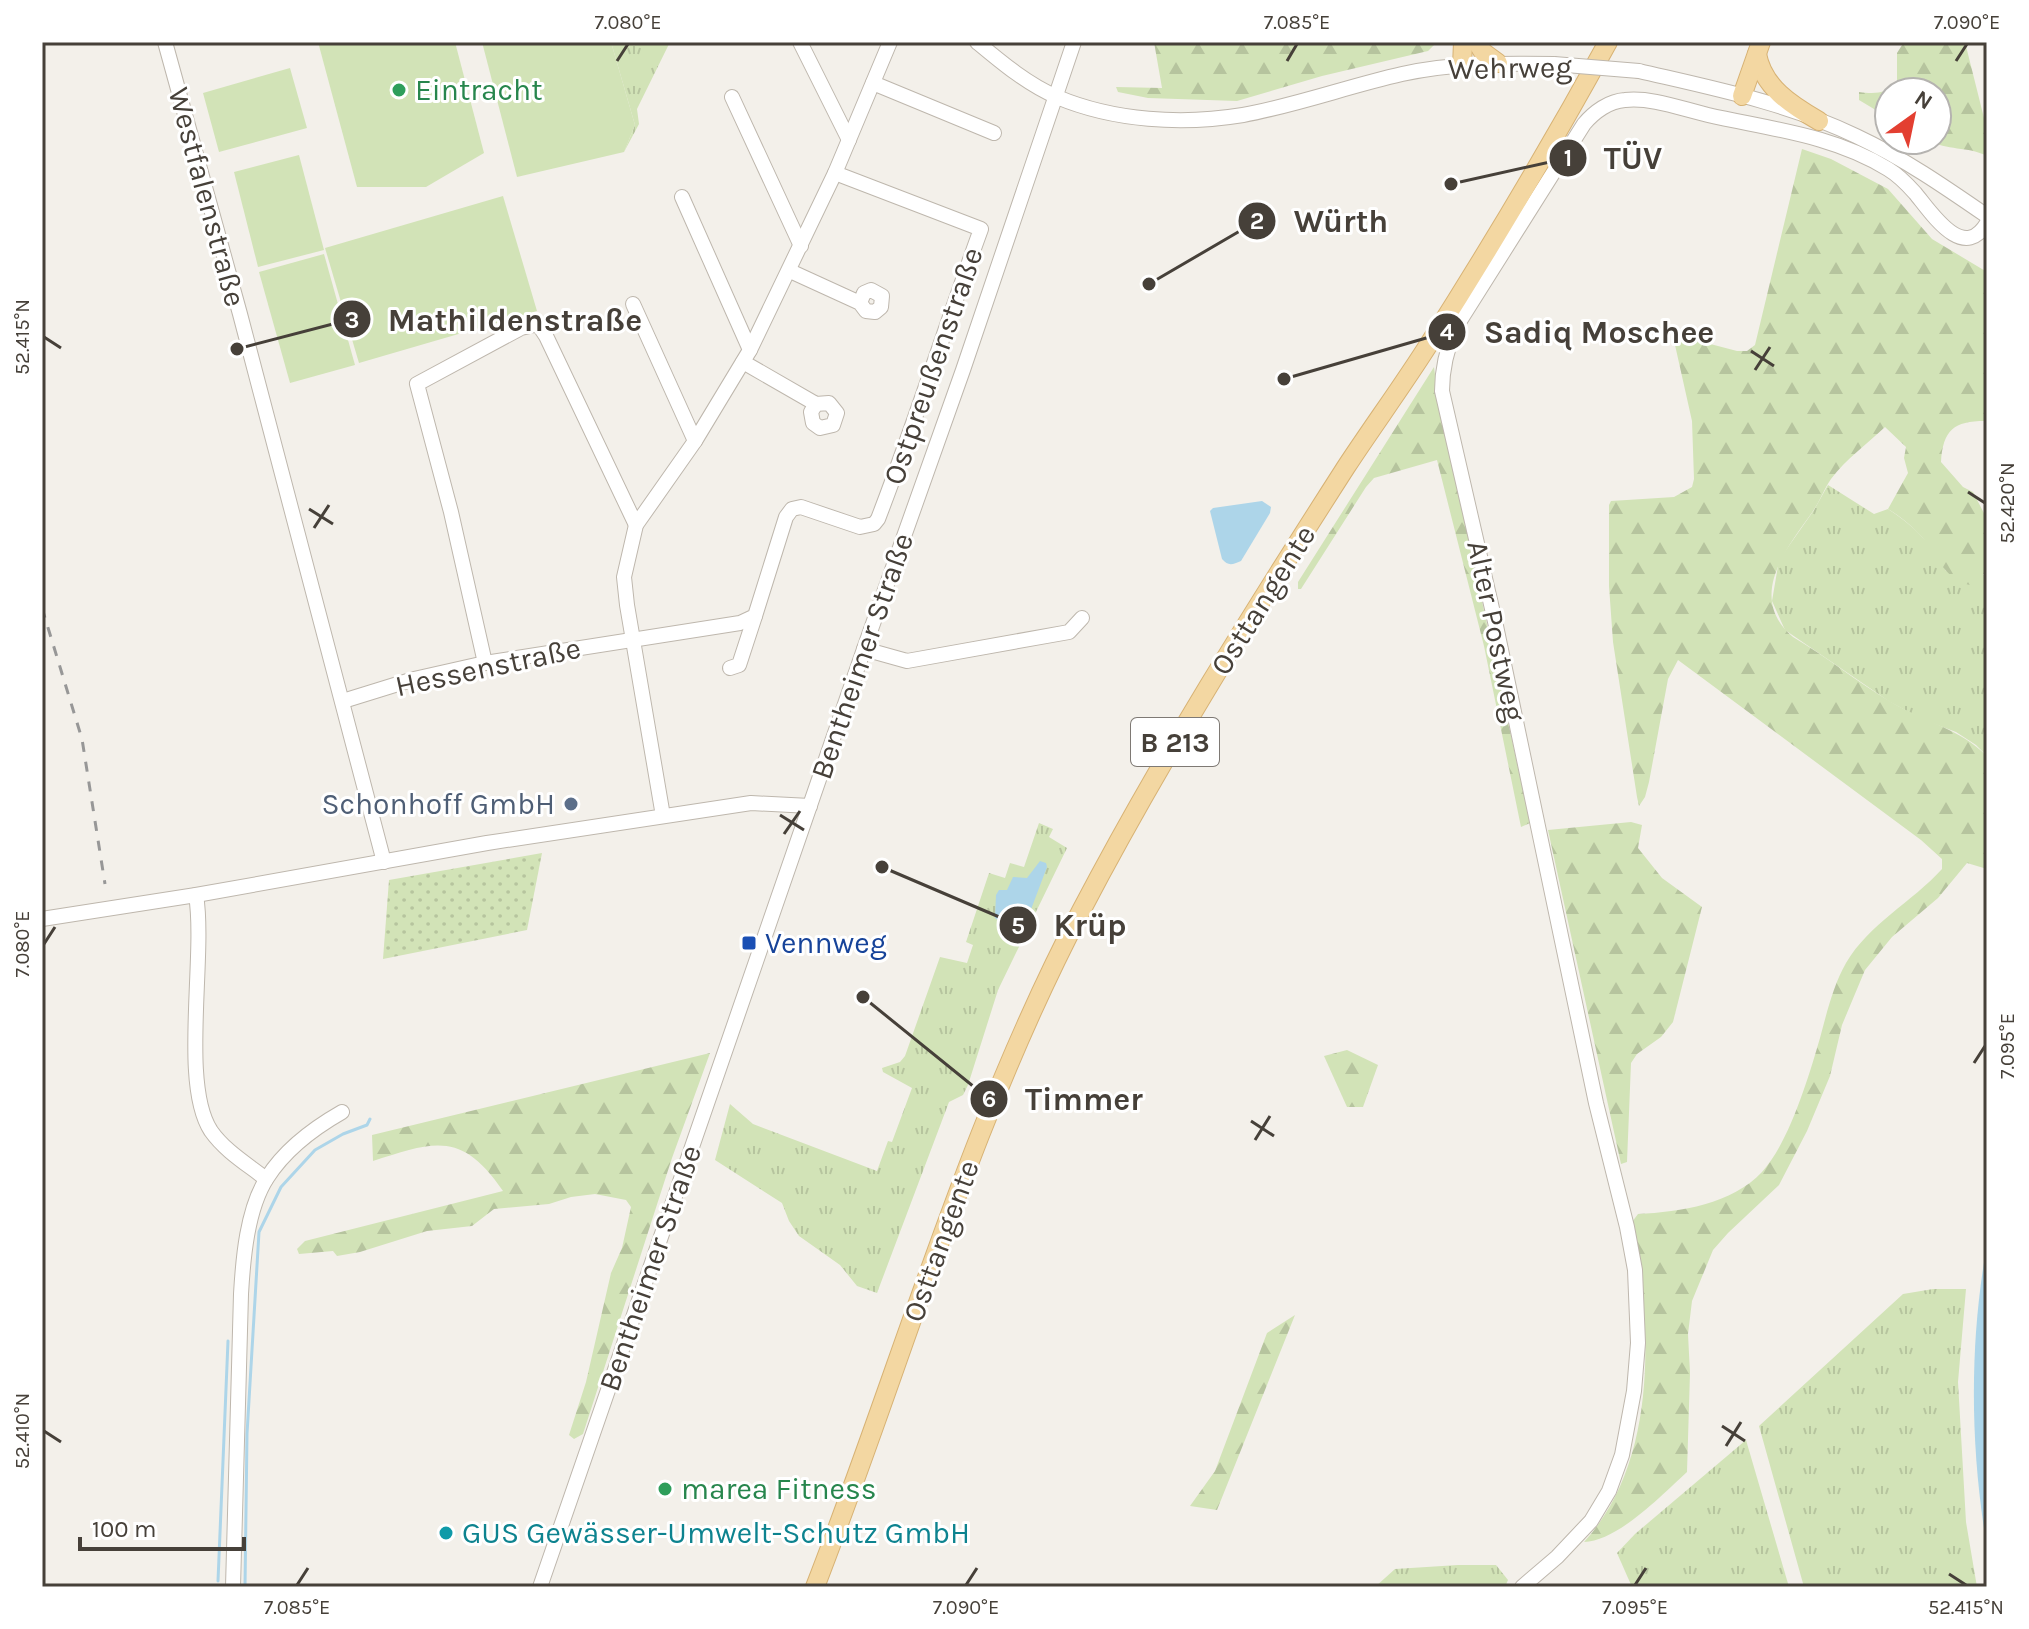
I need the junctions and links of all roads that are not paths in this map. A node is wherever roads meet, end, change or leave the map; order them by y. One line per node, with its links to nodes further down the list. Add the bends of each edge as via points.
1 (165, 42): 37 (street, Westfalenstraße)
2 (800, 42): 18 (street)
3 (890, 42): 12 (street)
4 (977, 42): 13 (street, Wehrweg)
5 (1074, 42): 13 (street, Bentheimer Straße)
6 (1463, 42): 11 (main road)
7 (1477, 42): 10 (main road)
8 (1608, 42): 47 (main road, Osttangente / B 213, via 1429,344 1192,712 1079,916 1026,1023 976,1143)
9 (1759, 48): 14 (main road); 16 (main road, via 1759,67 1775,89)
10 (1498, 63): 11 (street, Wehrweg); 14 (street, Wehrweg, bridge, via 1639,71)
11 (1462, 66): 13 (street, Wehrweg, via 1203,119 1120,115)
12 (873, 83): 17 (street); 18 (street)
13 (1056, 96): 34 (street, Bentheimer Straße)
14 (1742, 96): 16 (street, Wehrweg)
15 (732, 97): 23 (street)
16 (1819, 121): 21 (street, Wehrweg, via 1894,155)
17 (994, 133)
18 (849, 140): 19 (street)
19 (835, 173): 23 (street); 31 (street, Ostpreußenstraße, via 981,229 878,519 860,527 801,507 792,509)
20 (682, 197): 27 (street)
21 (1987, 216)
22 (1987, 223): 48 (street, Alter Postweg, via 1973,237 1950,232 1889,170 1818,137 1623,100 1599,110 1584,124 1449,344 1442,391 1635,1270 1638,1343 1622,1455 1591,1521)
23 (801, 246): 24 (street)
24 (790, 271): 25 (street); 27 (street)
25 (860, 303)
26 (633, 304): 29 (street)
27 (747, 356): 28 (street); 29 (street)
28 (816, 404)
29 (695, 441): 30 (street)
30 (636, 525): 33 (street, via 624,577); 35 (street, via 538,324 417,384)
31 (755, 616): 33 (street, via 740,623); 36 (street, via 739,665)
32 (1082, 618): 34 (street, via 1069,632 907,661)
33 (633, 639): 35 (street, Hessenstraße); 39 (street)
34 (864, 649): 38 (street, Bentheimer Straße)
35 (485, 663): 37 (street, Hessenstraße)
36 (730, 668)
37 (343, 701): 40 (street, Westfalenstraße)
38 (810, 806): 39 (street, via 761,802); 46 (street, Bentheimer Straße)
39 (663, 816): 40 (street)
40 (384, 862): 41 (street)
41 (196, 895): 42 (street); 44 (street, via 200,1106 213,1133)
42 (42, 919)
43 (342, 1112): 44 (street, via 296,1145)
44 (266, 1179): 45 (street, via 243,1255)
45 (233, 1587)
46 (540, 1587)
47 (815, 1587)
48 (1522, 1587)

